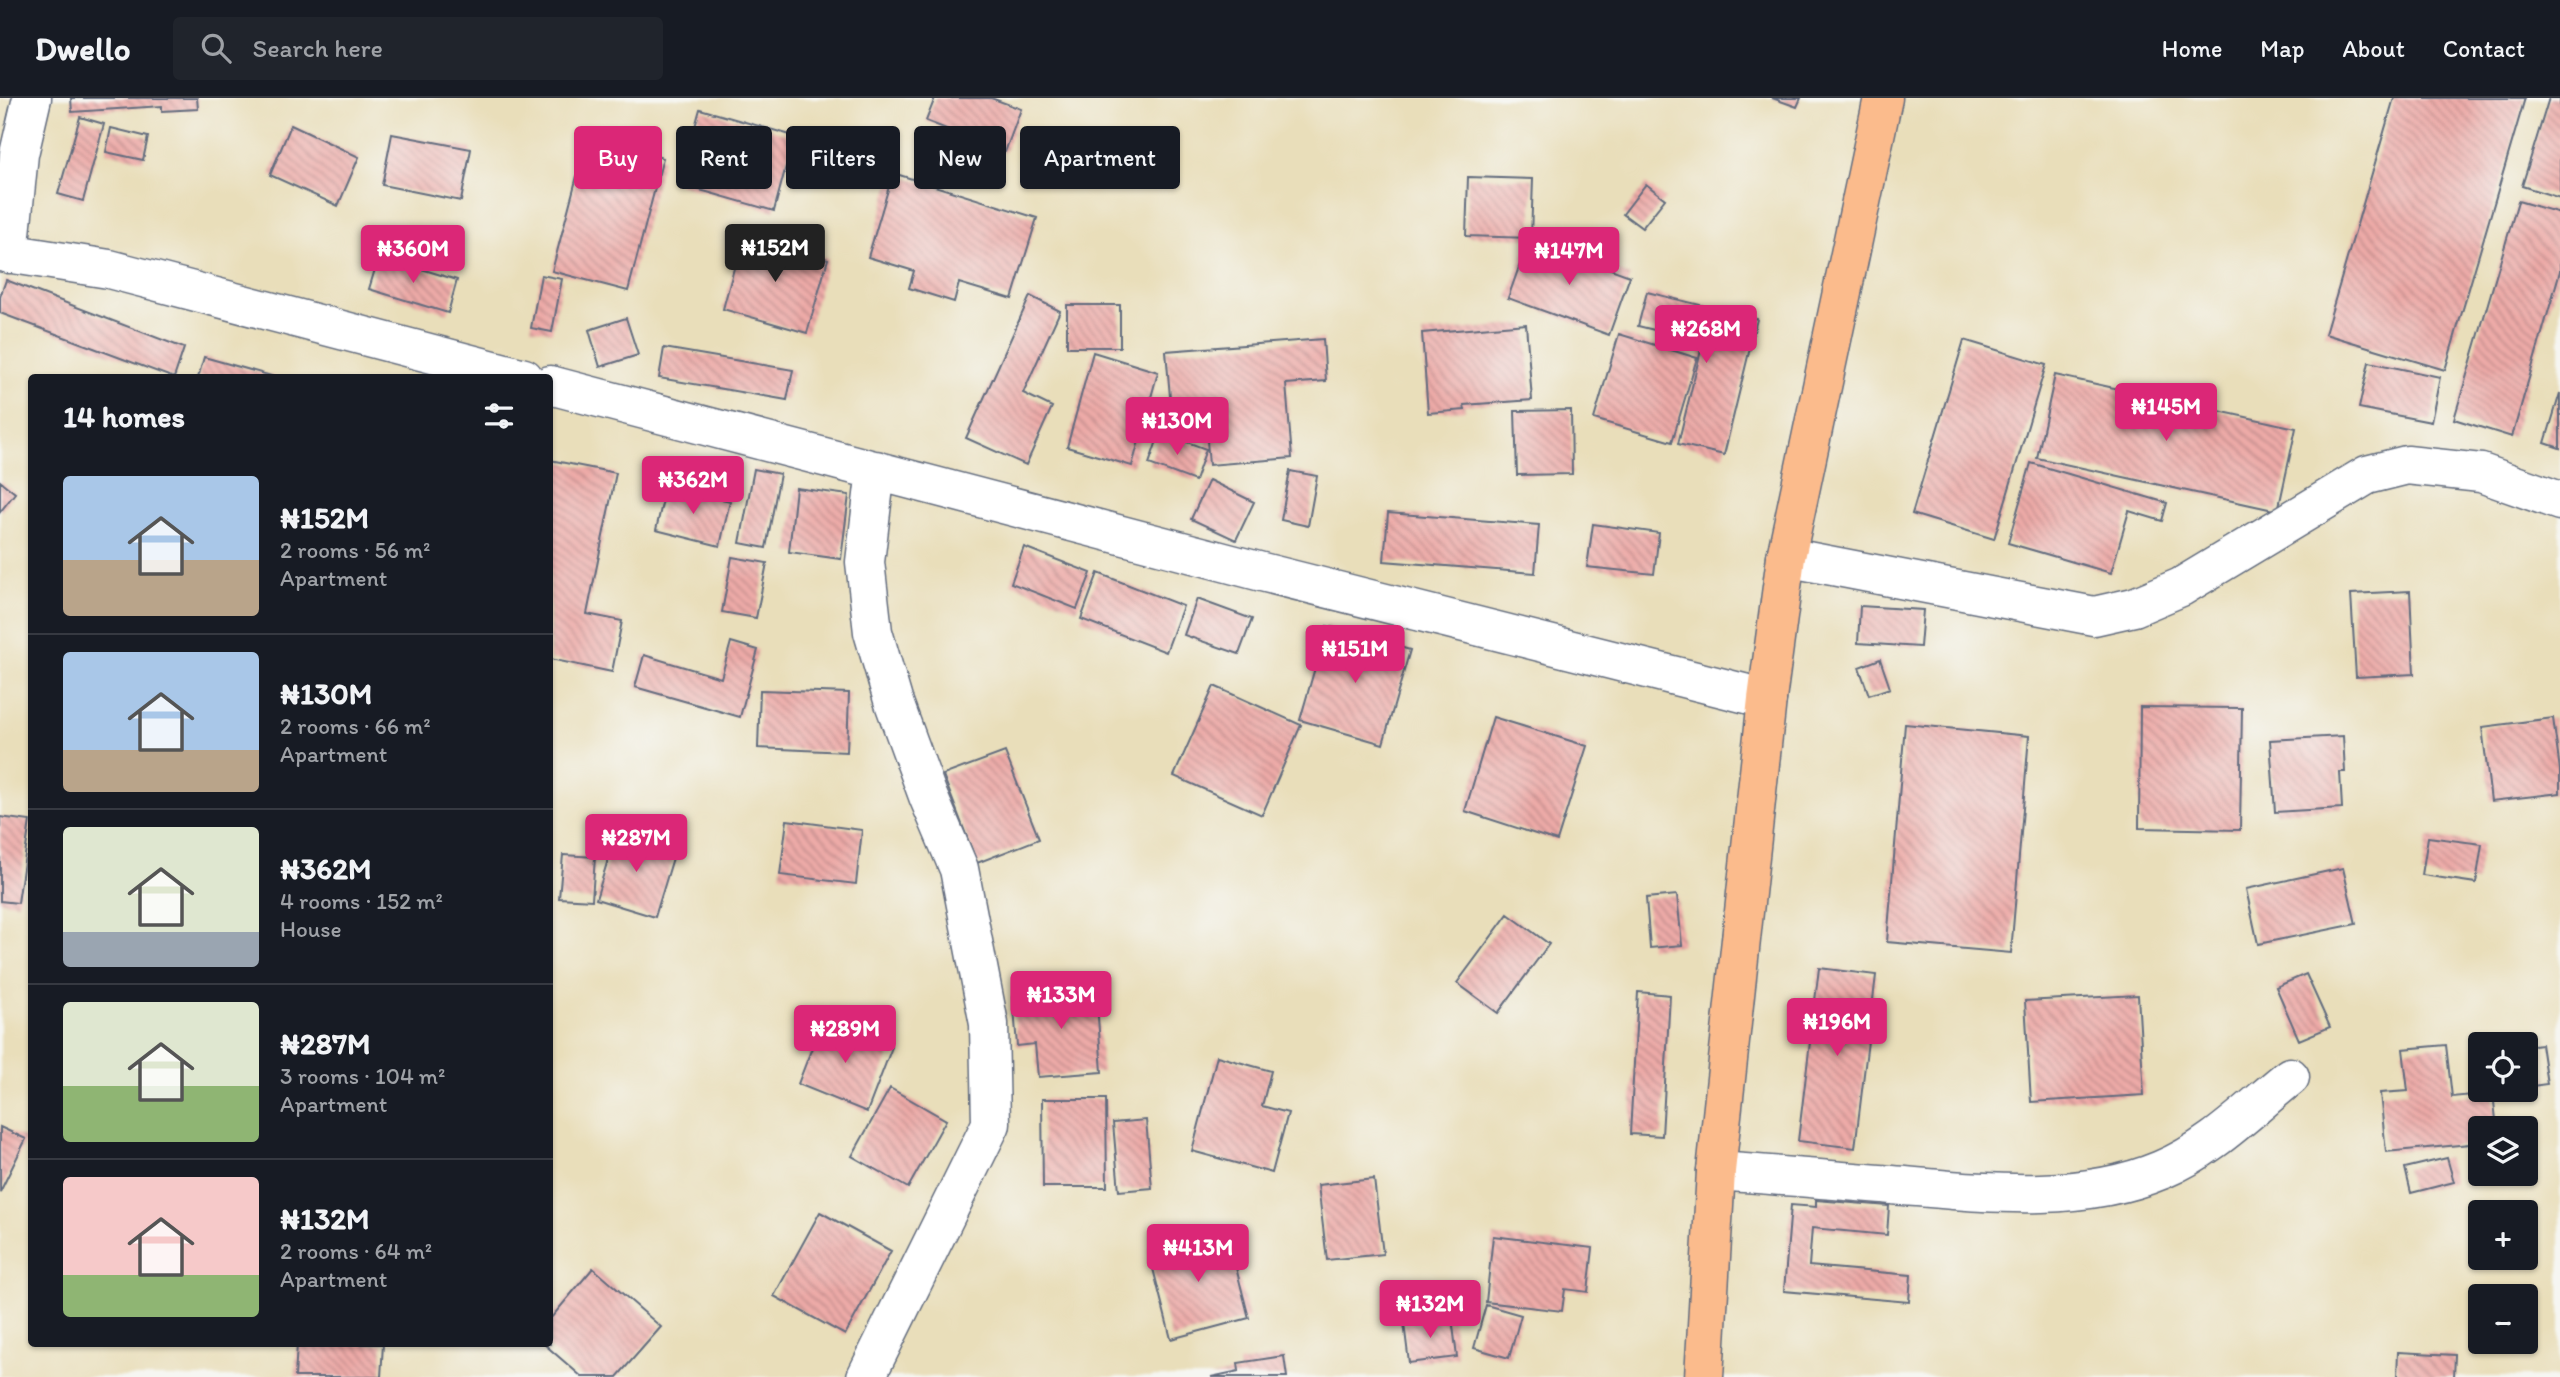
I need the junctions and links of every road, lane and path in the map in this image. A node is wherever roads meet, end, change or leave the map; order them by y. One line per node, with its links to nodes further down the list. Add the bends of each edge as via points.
1 (32, 98): 3 (street)
2 (1882, 98): 8 (main road)
3 (4, 253): 4 (street, via 109,269)
4 (509, 374)
5 (553, 386): 6 (street)
6 (876, 470): 9 (street); 12 (street, via 865,562 873,632 893,700 959,869 989,1024 991,1124)
7 (2560, 501): 8 (street, via 2481,472 2407,465 2367,475 2181,587 2134,607 2094,616)
8 (1786, 557): 9 (main road)
9 (1767, 699): 11 (main road)
10 (2290, 1077): 11 (street, via 2191,1155 2136,1180 2092,1188 2032,1192 1933,1188)
11 (1717, 1171): 13 (main road)
12 (866, 1377)
13 (1704, 1377)

